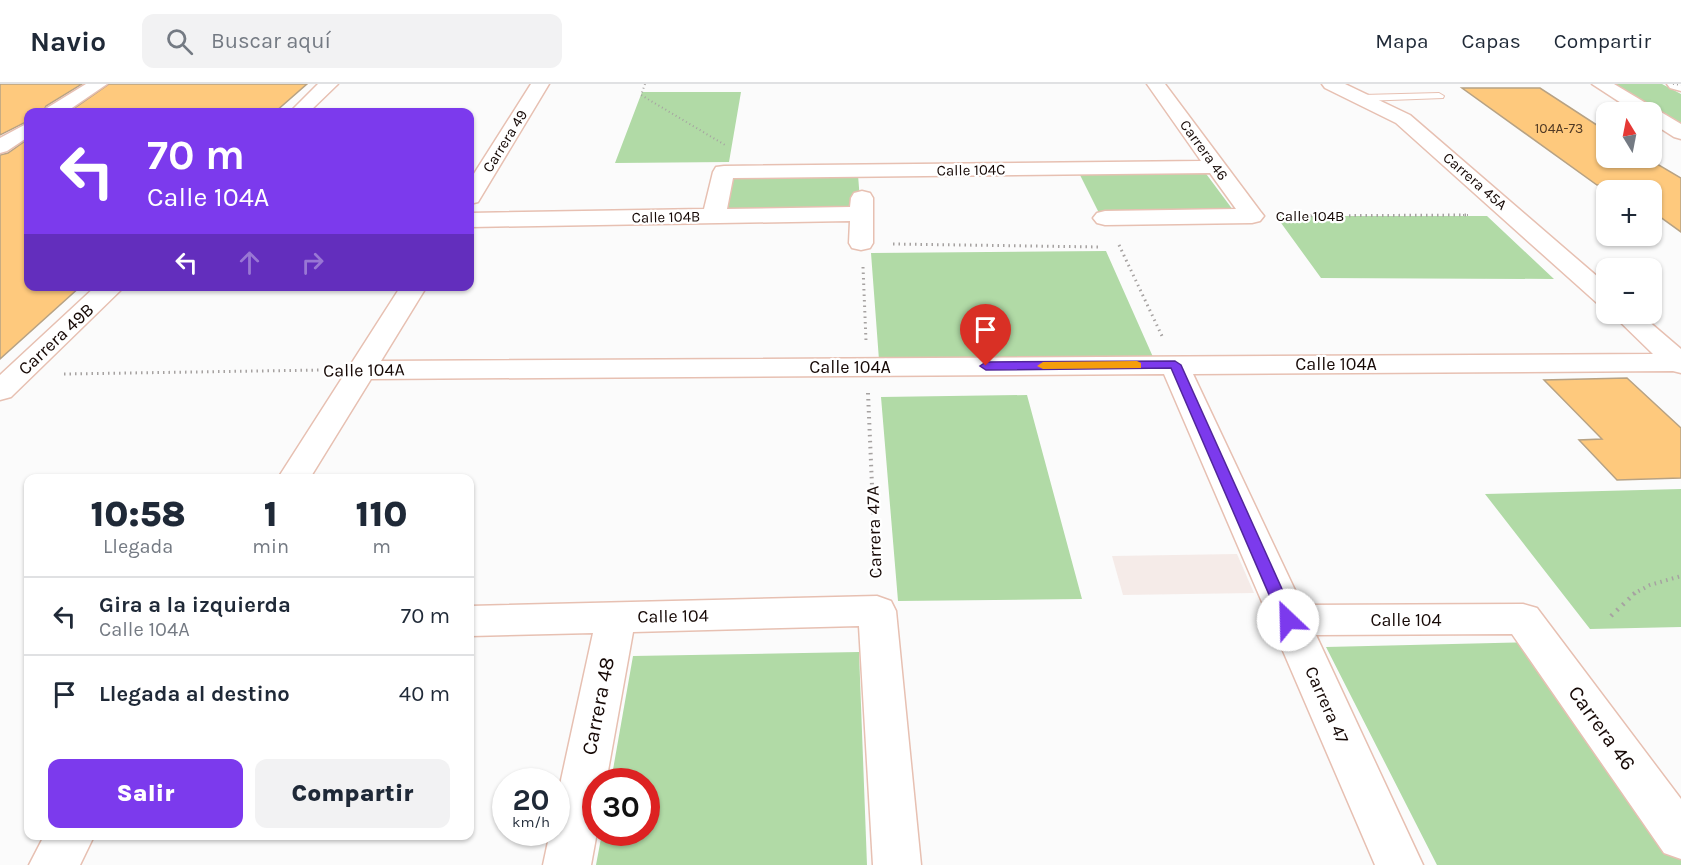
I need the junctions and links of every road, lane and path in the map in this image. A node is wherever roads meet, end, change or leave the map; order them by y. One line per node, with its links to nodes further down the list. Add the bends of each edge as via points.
1 (98, 84): 13 (main road)
2 (329, 84): 14 (main road)
3 (540, 84): 21 (main road, Carrera 49)
4 (645, 84): 19 (path, via 641,95)
5 (1156, 84): 20 (main road, Carrera 46)
6 (1331, 84): 11 (main road, Carrera 45A)
7 (1600, 84): 12 (main road)
8 (1675, 84): 9 (main road); 9 (path, bridge)
9 (1681, 86)
10 (1440, 96): 11 (lane)
11 (1363, 98): 22 (main road, Carrera 45A, via 1403,119)
12 (1630, 102)
13 (60, 108)
14 (303, 108)
15 (1662, 121): 17 (main road)
16 (24, 132): 18 (main road)
17 (1681, 133)
18 (0, 147)
19 (731, 149)
20 (1217, 167): 23 (main road, Calle 104C, via 724,172); 24 (main road, Carrera 46)
21 (474, 191)
22 (1515, 215): 24 (path, Calle 104B); 29 (main road, Carrera 45A)
23 (714, 216): 26 (main road, Calle 104B); 27 (main road, Calle 104B, via 862,206)
24 (1252, 216): 25 (main road, Calle 104B)
25 (1105, 218): 28 (path)
26 (474, 220)
27 (861, 243): 28 (path); 35 (path, Carrera 47A)
28 (1120, 247): 34 (path)
29 (1596, 288)
30 (107, 291): 37 (main road, Carrera 49B)
31 (411, 291): 36 (main road)
32 (1636, 324): 33 (main road)
33 (1680, 362): 34 (main road, Calle 104A)
34 (1175, 365): 35 (main road, Calle 104A); 44 (main road, Carrera 47)
35 (867, 367): 36 (main road, Calle 104A); 40 (path, Carrera 47A)
36 (362, 370): 37 (path, Calle 104A); 38 (main road)
37 (9, 383)
38 (297, 474)
39 (1681, 576): 41 (path, via 1640,589 1619,604)
40 (877, 611): 42 (main road, Calle 104); 50 (main road)
41 (1611, 616)
42 (616, 617): 45 (main road, Calle 104); 49 (main road, Carrera 48)
43 (1523, 619): 44 (main road, Calle 104); 46 (main road, Carrera 46)
44 (1288, 620): 51 (main road, Carrera 47)
45 (474, 621)
46 (1681, 837)
47 (69, 840): 48 (main road)
48 (53, 865)
49 (567, 865)
50 (897, 865)
51 (1399, 865)

